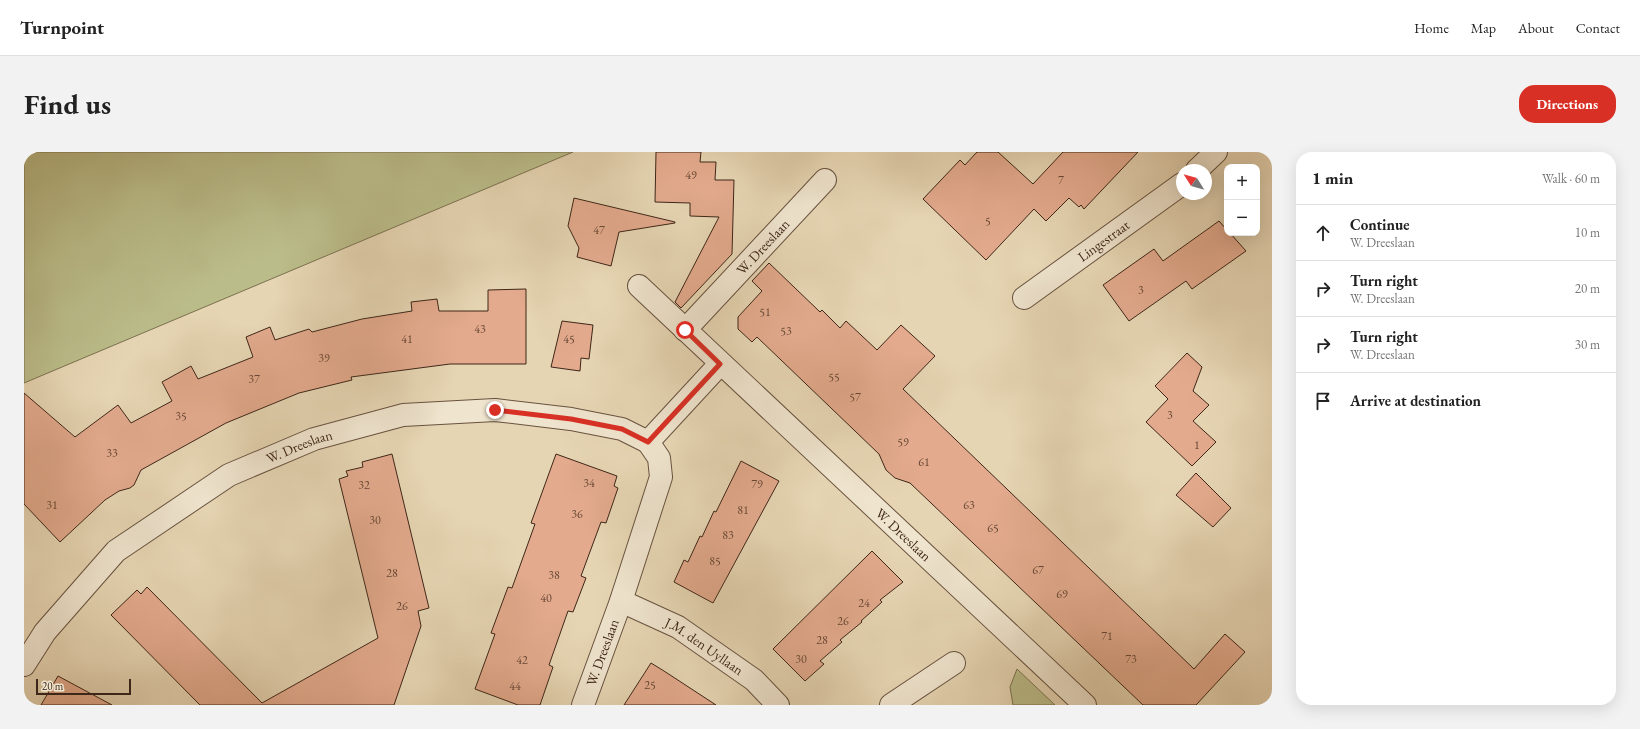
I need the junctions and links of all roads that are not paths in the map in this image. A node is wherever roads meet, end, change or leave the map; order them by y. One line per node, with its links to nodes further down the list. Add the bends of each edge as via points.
1 (1216, 152): 2 (street)
2 (1203, 164)
3 (825, 180): 7 (street, W. Dreeslaan)
4 (1176, 188): 6 (street, Lingestraat)
5 (639, 286): 7 (street, W. Dreeslaan)
6 (1024, 298)
7 (685, 330): 8 (street, W. Dreeslaan)
8 (720, 364): 9 (street); 16 (street, W. Dreeslaan)
9 (648, 442): 10 (street, W. Dreeslaan, via 659,458 662,477); 12 (street, W. Dreeslaan, via 622,429 571,419 495,410 403,415 314,438 229,475 116,551 45,632)
10 (621, 601): 13 (street, W. Dreeslaan); 14 (street, J.M. den Uyllaan, via 678,627 754,680)
11 (954, 663): 15 (street)
12 (24, 665)
13 (583, 705)
14 (778, 705)
15 (891, 705)
16 (1085, 705)

